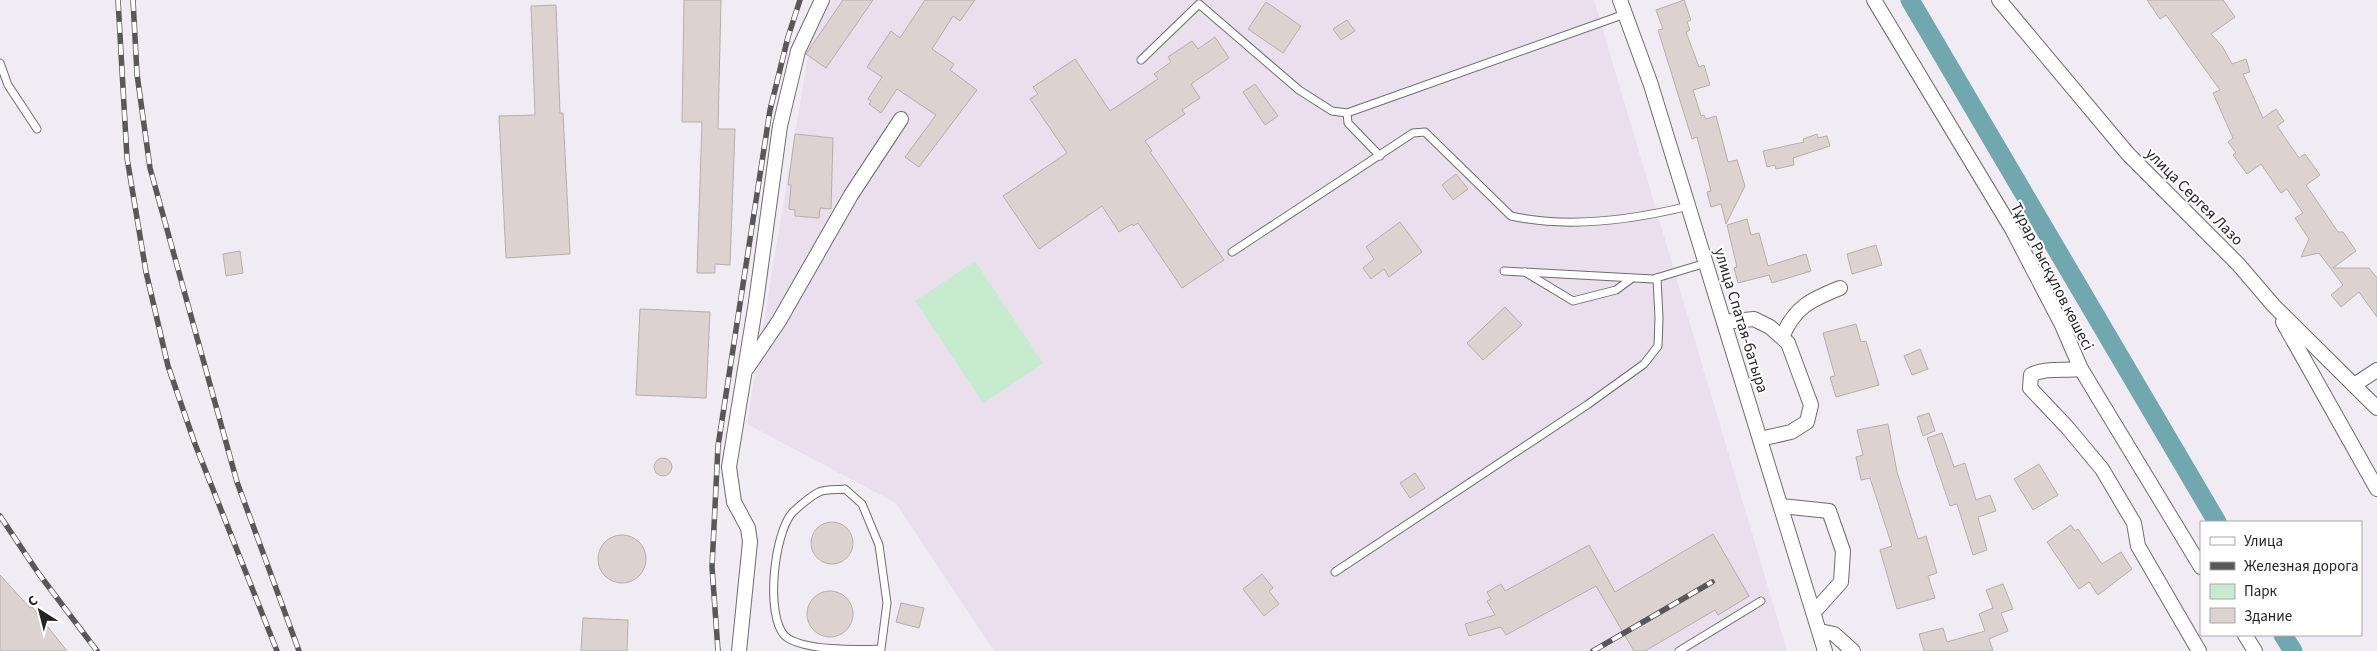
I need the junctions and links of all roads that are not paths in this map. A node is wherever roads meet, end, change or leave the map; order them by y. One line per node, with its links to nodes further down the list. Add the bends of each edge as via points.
1 (822, 0): 25 (street, via 798,50 780,126)
2 (1620, 0): 5 (street, улица Спатая-батыра)
3 (1874, 0): 23 (street, Тұрар Рысқұлов көшесі, via 2012,229)
4 (1999, 0): 20 (street, улица Сергея Лазо, via 2128,154 2238,264)
5 (1625, 14): 8 (lane); 12 (street, улица Спатая-батыра, via 1651,85)
6 (1141, 60): 8 (lane, via 1199,4 1299,90 1332,111)
7 (0, 63): 10 (lane, via 8,85)
8 (1347, 113): 11 (lane, via 1348,123)
9 (901, 119): 25 (street, via 851,195 779,321)
10 (37, 129)
11 (1380, 156): 12 (lane, via 1412,133 1425,132 1512,216 1530,220 1643,217); 13 (lane)
12 (1688, 206): 14 (street, улица Спатая-батыра)
13 (1232, 252)
14 (1706, 264): 18 (lane); 21 (street, улица Спатая-батыра)
15 (1504, 271): 16 (lane)
16 (1525, 272): 17 (lane); 17 (lane, via 1573,301 1616,290)
17 (1632, 278): 18 (lane)
18 (1656, 278): 32 (lane, via 1660,318 1658,346 1644,364 1587,406)
19 (1840, 288): 22 (street, via 1813,299 1790,318)
20 (2274, 306): 26 (street, улица Сергея Лазо); 29 (street)
21 (1724, 322): 22 (street, via 1754,319); 28 (street, улица Спатая-батыра)
22 (1782, 337): 28 (street, via 1788,343 1811,405 1807,422 1791,432)
23 (2081, 369): 31 (street, Тұрар Рысқұлов көшесі); 42 (street, via 2042,369 2032,375 2030,388 2102,469 2134,523 2138,546)
24 (2377, 370): 26 (street)
25 (744, 373): 38 (street, via 729,467 734,502 748,528 750,542)
26 (2354, 385): 27 (street, улица Сергея Лазо)
27 (2377, 408)
28 (1760, 439): 30 (street, улица Спатая-батыра)
29 (2377, 489)
30 (1781, 506): 34 (street, улица Спатая-батыра); 34 (street, via 1829,511 1842,551 1841,582)
31 (2200, 565)
32 (1335, 572)
33 (1761, 601): 39 (lane)
34 (1814, 612): 35 (street, улица Спатая-батыра)
35 (1820, 631): 40 (street, улица Спатая-батыра); 41 (street, via 1834,634)
36 (2245, 636): 43 (street)
37 (880, 650): 37 (lane, via 887,603 879,545 862,504 846,489 820,492 792,514 778,541 774,619 785,637 800,644)
38 (738, 651)
39 (1679, 651)
40 (1825, 651)
41 (1853, 651)
42 (2199, 651)
43 (2255, 651)

